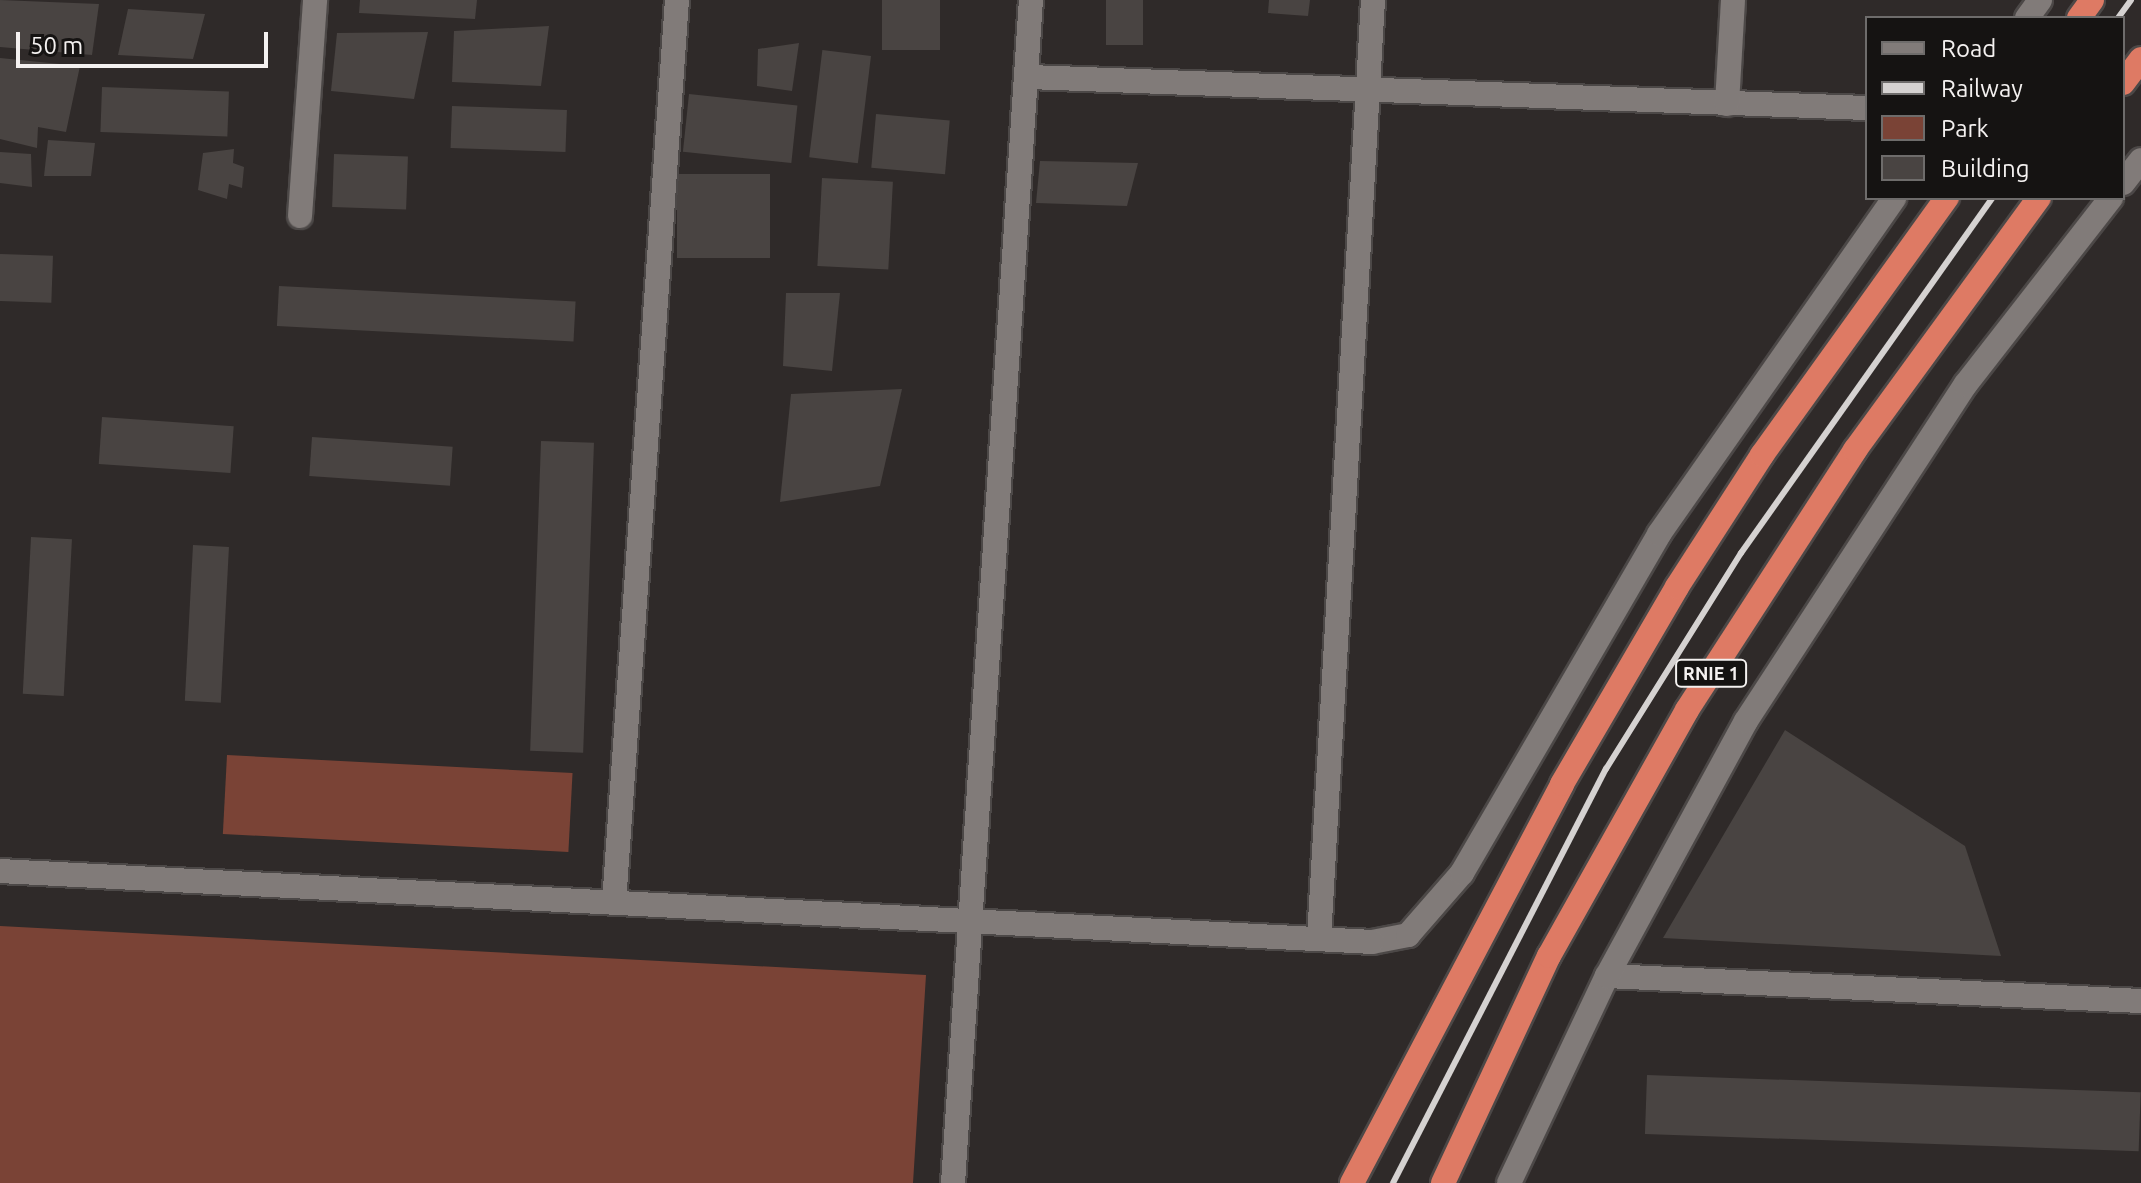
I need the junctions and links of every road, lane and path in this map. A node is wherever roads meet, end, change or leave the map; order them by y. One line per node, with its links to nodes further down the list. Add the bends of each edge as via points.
1 (315, 0): 18 (street)
2 (677, 0): 20 (street)
3 (1031, 0): 7 (street)
4 (1373, 0): 9 (street)
5 (1733, 0): 10 (street)
6 (2141, 59): 8 (highway)
7 (1029, 77): 9 (street); 21 (street)
8 (2125, 80)
9 (1368, 90): 10 (street); 22 (street)
10 (1727, 104): 11 (street)
11 (1865, 108)
12 (2141, 160): 13 (street)
13 (2125, 180)
14 (1893, 200): 22 (street, via 1643,560 1462,873 1408,935 1372,942)
15 (1946, 200): 26 (highway, via 1770,443 1677,587 1562,784)
16 (2038, 200): 27 (highway, RNIE 1, via 1855,450 1687,710 1549,956)
17 (2109, 200): 23 (street, via 1966,384 1840,572 1746,721)
18 (300, 216)
19 (0, 871): 20 (street)
20 (614, 903): 21 (street)
21 (969, 921): 22 (street); 25 (street)
22 (1319, 939)
23 (1607, 976): 24 (street); 28 (street)
24 (2141, 1001)
25 (953, 1183)
26 (1352, 1183)
27 (1443, 1183)
28 (1509, 1183)

